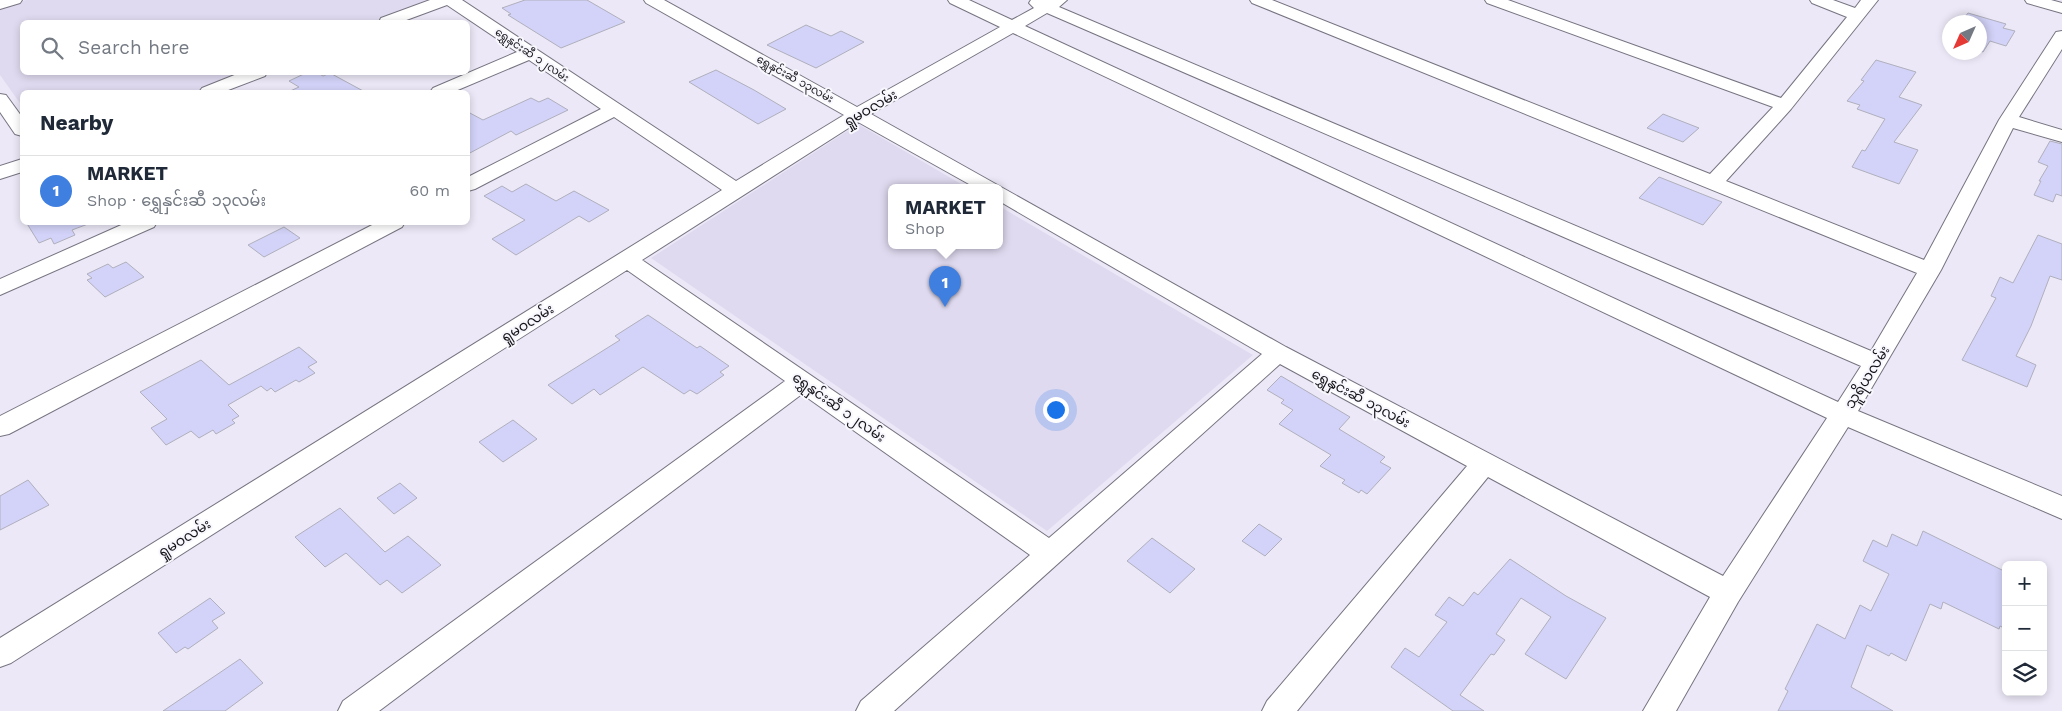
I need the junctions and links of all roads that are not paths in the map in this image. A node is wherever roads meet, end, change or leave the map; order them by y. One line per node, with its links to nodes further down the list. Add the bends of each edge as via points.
1 (14, 0): 13 (street)
2 (445, 0): 17 (street)
3 (451, 0): 20 (street, ရွှေနှင်းဆီ ၁၂လမ်း)
4 (652, 0): 27 (street, ရွှေနှင်းဆီ ၁၃လမ်း)
5 (956, 0): 18 (street)
6 (1258, 0): 15 (street)
7 (1302, 0): 15 (street)
8 (1494, 0): 25 (street)
9 (1818, 0): 16 (street)
10 (1870, 0): 16 (street)
11 (2033, 0): 14 (street)
12 (1045, 2): 18 (street, ရှုမဝလမ်း); 44 (street)
13 (0, 4)
14 (2062, 8)
15 (1286, 11): 33 (street)
16 (1857, 15): 25 (street)
17 (392, 20)
18 (1014, 26): 27 (street, ရှုမဝလမ်း); 46 (street)
19 (2062, 36): 28 (street, သူရိယလမ်း)
20 (529, 53): 23 (street); 26 (street, ရွှေနှင်းဆီ ၁၂လမ်း)
21 (251, 75): 22 (street)
22 (213, 90)
23 (444, 90)
24 (0, 98): 29 (street)
25 (1785, 105): 33 (street)
26 (613, 110): 34 (street); 36 (street, ရွှေနှင်းဆီ ၁၂လမ်း)
27 (858, 114): 35 (street, ရွှေနှင်းဆီ ၁၃လမ်း); 36 (street, ရှုမဝလမ်း)
28 (2008, 120): 30 (street); 41 (street, သူရိယလမ်း)
29 (20, 127)
30 (2062, 136)
31 (20, 166): 32 (street)
32 (0, 174)
33 (1714, 182): 41 (street)
34 (470, 184)
35 (983, 184)
36 (737, 192): 40 (street, ရှုမဝလမ်း)
37 (1003, 195): 43 (street, ရွှေနှင်းဆီ ၁၃လမ်း)
38 (140, 225): 42 (street)
39 (389, 225): 47 (street)
40 (628, 260): 45 (street, ရွှေနှင်းဆီ ၁၂လမ်း); 52 (street, ရှုမဝလမ်း)
41 (1930, 270): 44 (street, သူရိယလမ်း)
42 (0, 288)
43 (1278, 354): 48 (street, ရွှေနှင်းဆီ ၁၃လမ်း); 50 (street)
44 (1876, 363): 46 (street, သူရိယလမ်း)
45 (802, 381): 50 (street, ရွှေနှင်းဆီ ၁၂လမ်း); 53 (street)
46 (1843, 415): 49 (street); 51 (street, သူရိယလမ်း)
47 (0, 427)
48 (1485, 463): 51 (street, ရွှေနှင်းဆီ ၁၃လမ်း); 55 (street)
49 (2062, 508)
50 (1050, 554): 54 (street)
51 (1728, 593): 56 (street, သူရိယလမ်း)
52 (0, 654)
53 (354, 711)
54 (872, 711)
55 (1278, 711)
56 (1659, 711)

